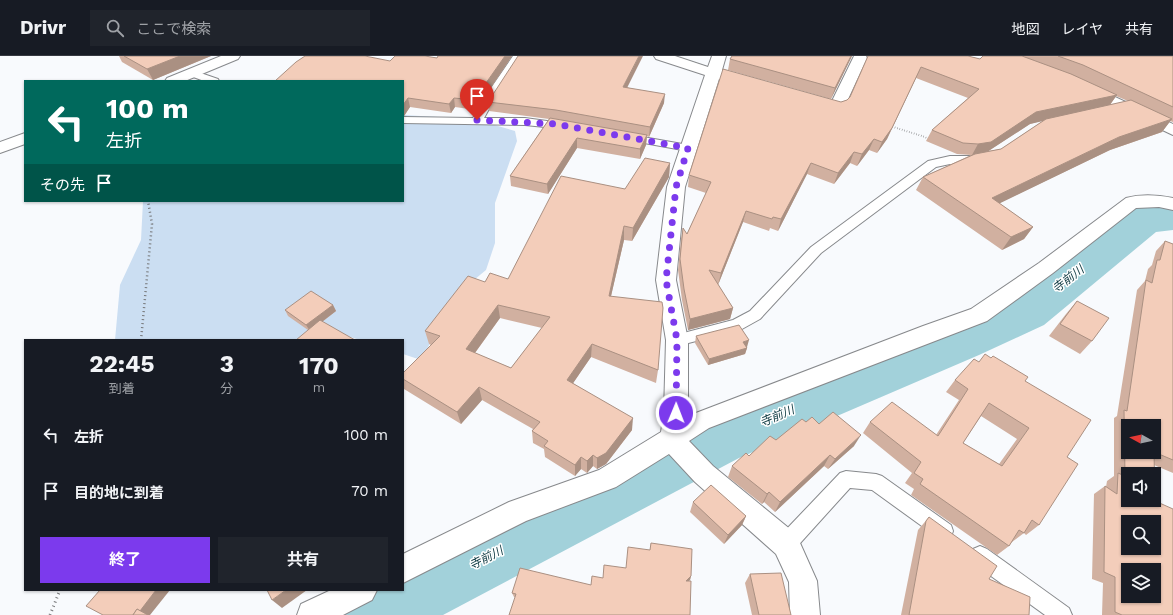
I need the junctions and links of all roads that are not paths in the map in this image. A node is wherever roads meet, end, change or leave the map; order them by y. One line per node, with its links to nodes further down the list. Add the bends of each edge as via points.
1 (233, 56): 6 (street)
2 (518, 56): 15 (lane)
3 (661, 56): 5 (street)
4 (860, 58): 11 (street, via 837,107)
5 (716, 64): 9 (street); 21 (street)
6 (192, 73): 7 (street); 8 (lane)
7 (174, 80)
8 (211, 80)
9 (743, 80)
10 (1070, 81): 12 (street)
11 (801, 97)
12 (1126, 107): 13 (lane); 17 (street)
13 (1104, 112)
14 (404, 120): 15 (lane)
15 (477, 120): 16 (lane, via 555,124)
16 (578, 128)
17 (1173, 130)
18 (618, 135): 21 (lane)
19 (24, 138): 20 (street)
20 (0, 148)
21 (688, 148): 24 (street, via 676,187 666,280)
22 (989, 158): 24 (lane, via 972,162 942,159 932,164 816,250 755,315 737,325)
23 (1173, 204): 25 (street, via 1159,201 1132,202 980,315 700,421)
24 (677, 340): 25 (street)
25 (675, 443): 26 (street, via 704,474); 27 (street, via 607,479 518,511)
26 (786, 544): 30 (street, via 802,581); 31 (lane, via 846,479 876,482)
27 (404, 568)
28 (360, 591): 29 (street)
29 (312, 615)
30 (805, 615)
31 (1062, 615)

